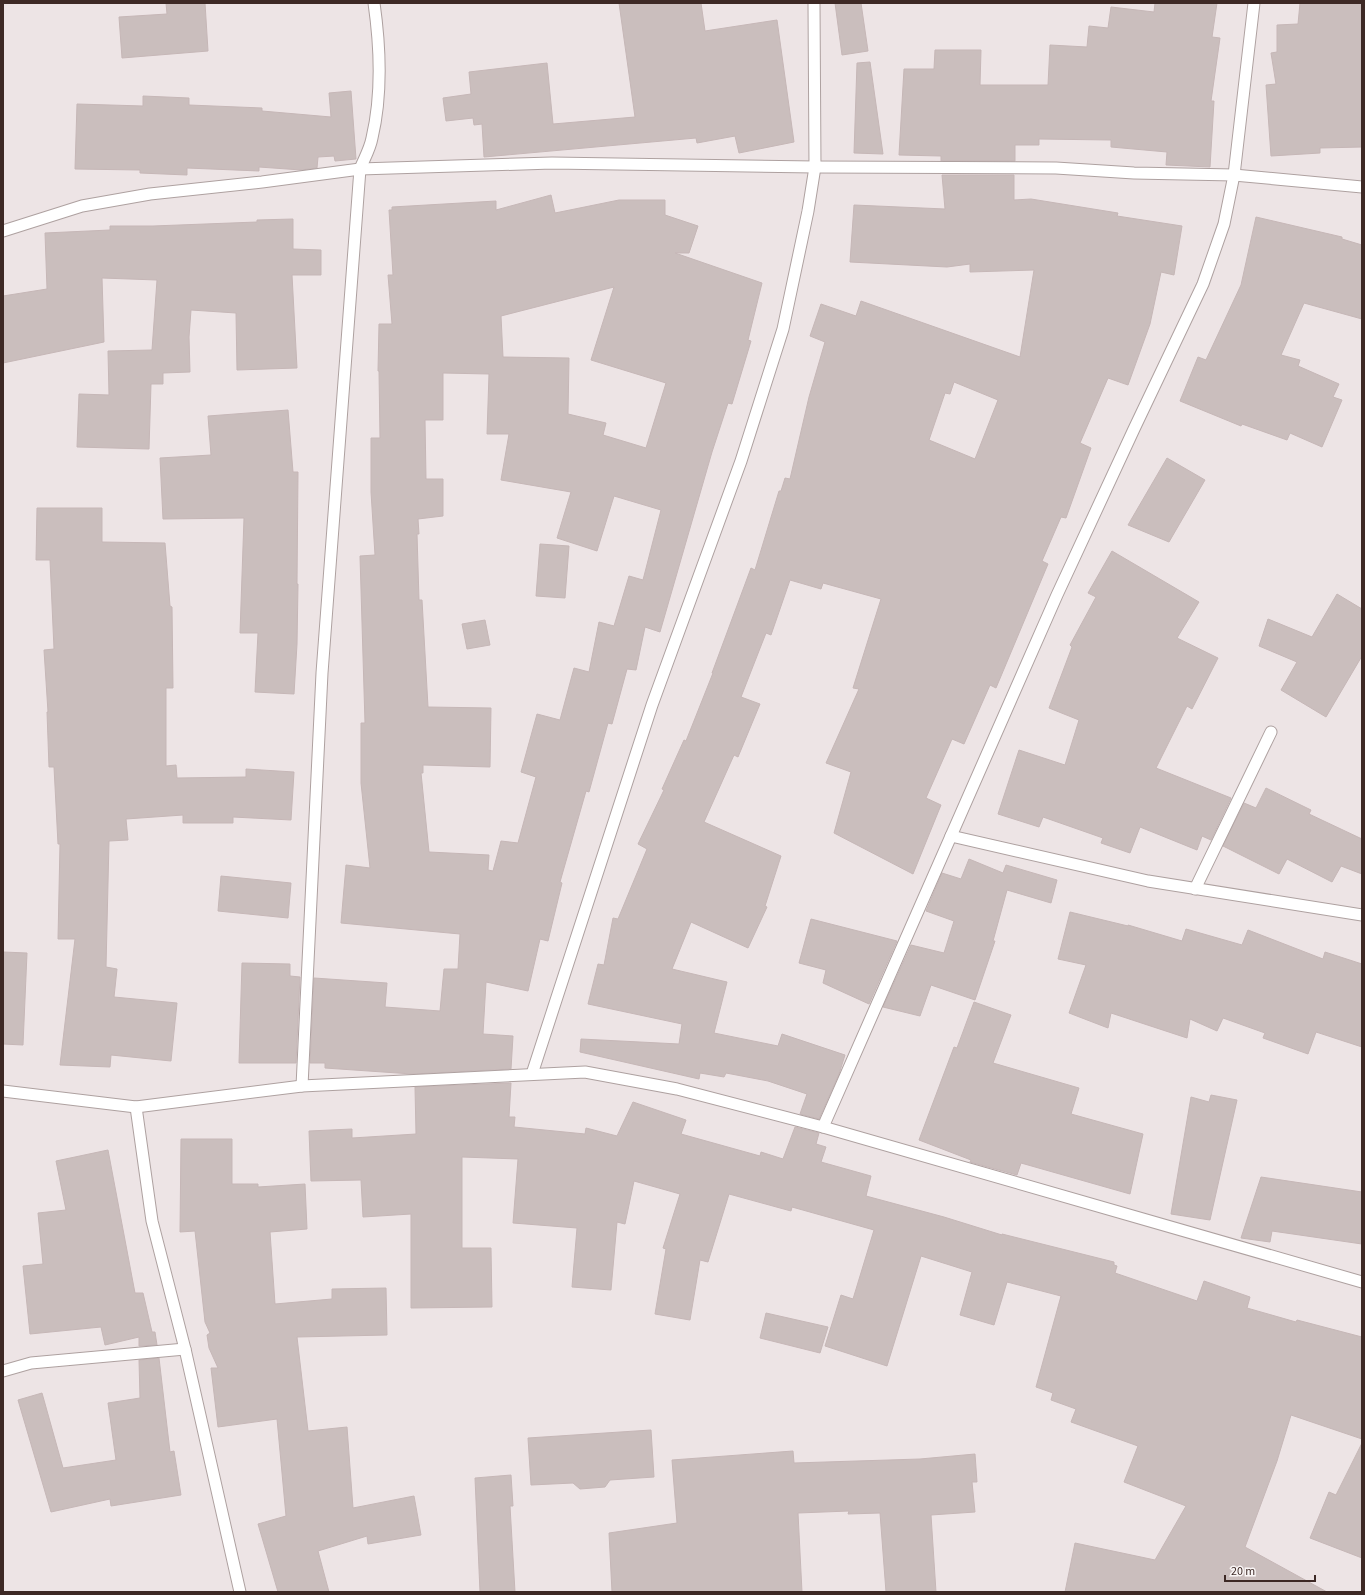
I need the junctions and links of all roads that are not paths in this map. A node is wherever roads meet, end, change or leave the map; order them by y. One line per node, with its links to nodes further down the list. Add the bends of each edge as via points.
1 (374, 3): 5 (street, via 379,104 372,139)
2 (814, 3): 4 (street)
3 (1254, 3): 6 (street)
4 (815, 167): 5 (street, via 552,163); 6 (street, via 1056,168); 13 (street, via 781,336 741,461 652,705)
5 (360, 169): 8 (street, via 150,194 82,206); 14 (street, via 322,673)
6 (1234, 175): 7 (street); 10 (street, via 1224,224 1203,284 1057,595)
7 (1362, 187)
8 (7, 230)
9 (1271, 732): 11 (street)
10 (951, 836): 11 (street, via 1148,881); 17 (street)
11 (1195, 889): 12 (street)
12 (1362, 915)
13 (532, 1074): 14 (street); 17 (street, via 585,1072 676,1089)
14 (302, 1086): 16 (street)
15 (3, 1091): 16 (street)
16 (136, 1107): 19 (street, via 152,1222)
17 (823, 1128): 18 (street)
18 (1362, 1282)
19 (185, 1349): 20 (street, via 31,1363); 21 (street)
20 (3, 1371)
21 (240, 1592)

